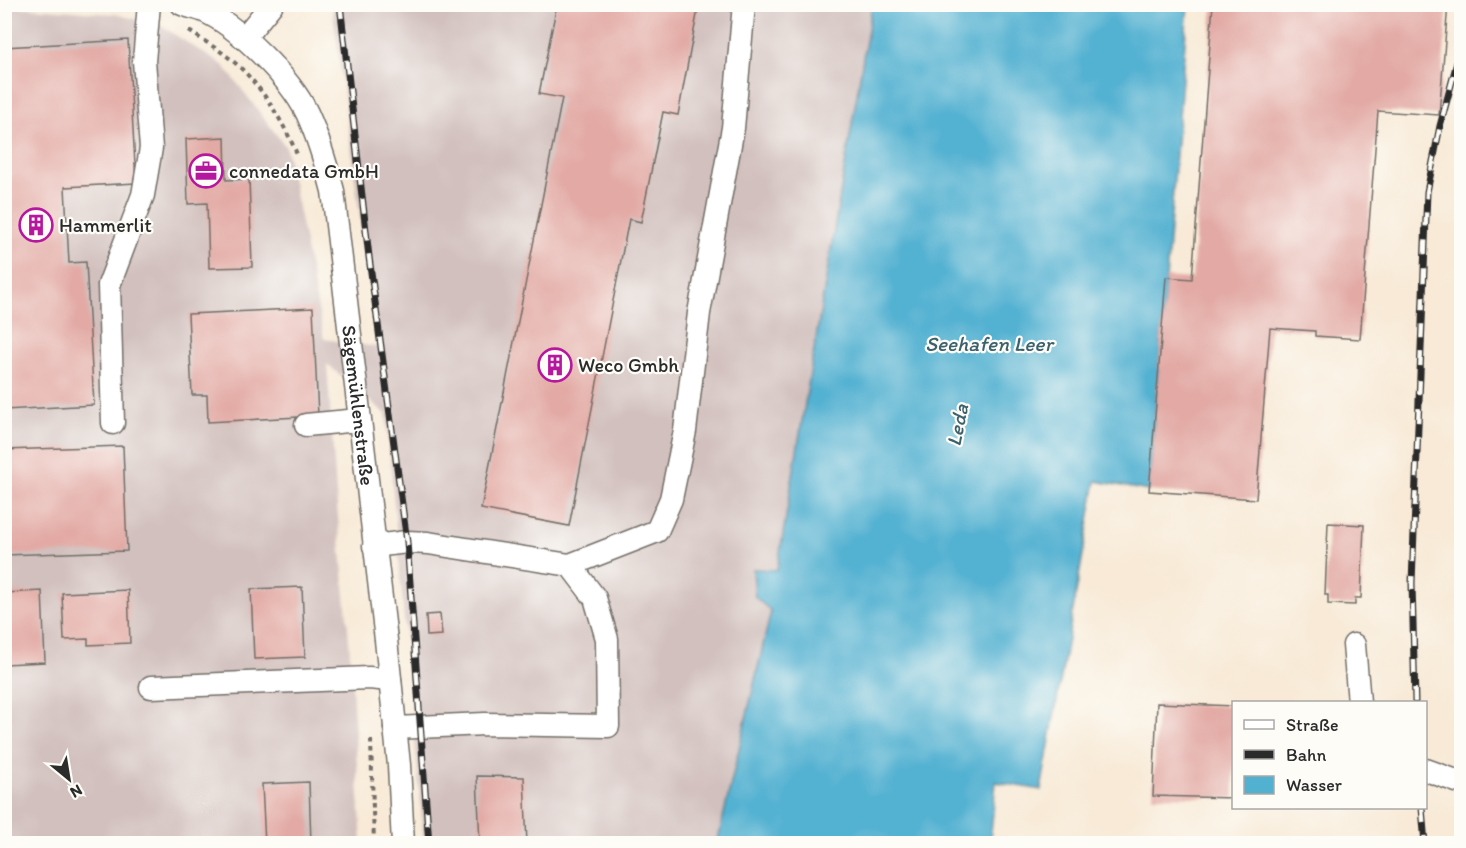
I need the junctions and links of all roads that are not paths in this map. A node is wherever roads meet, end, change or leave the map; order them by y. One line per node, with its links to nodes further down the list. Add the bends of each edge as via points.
1 (149, 4): 7 (street, via 144,61 151,148 143,195 109,285)
2 (182, 4): 5 (street, Sägemühlenstraße, via 204,11)
3 (272, 4): 5 (street)
4 (744, 4): 10 (street, via 733,128 699,313 685,431 671,499 657,531)
5 (244, 38): 6 (street, Sägemühlenstraße, via 280,74 306,111 322,150 333,191)
6 (359, 420): 8 (street); 9 (street, Sägemühlenstraße)
7 (113, 423)
8 (306, 425)
9 (374, 546): 10 (street, via 428,543); 12 (street, Sägemühlenstraße)
10 (570, 565): 15 (street, via 596,598 607,639 608,726 485,724)
11 (1354, 645): 14 (street)
12 (390, 680): 13 (street); 15 (street, Sägemühlenstraße)
13 (151, 687)
14 (1359, 701)
15 (395, 728): 18 (street, Sägemühlenstraße)
16 (1427, 771): 17 (street)
17 (1461, 783)
18 (403, 843)

